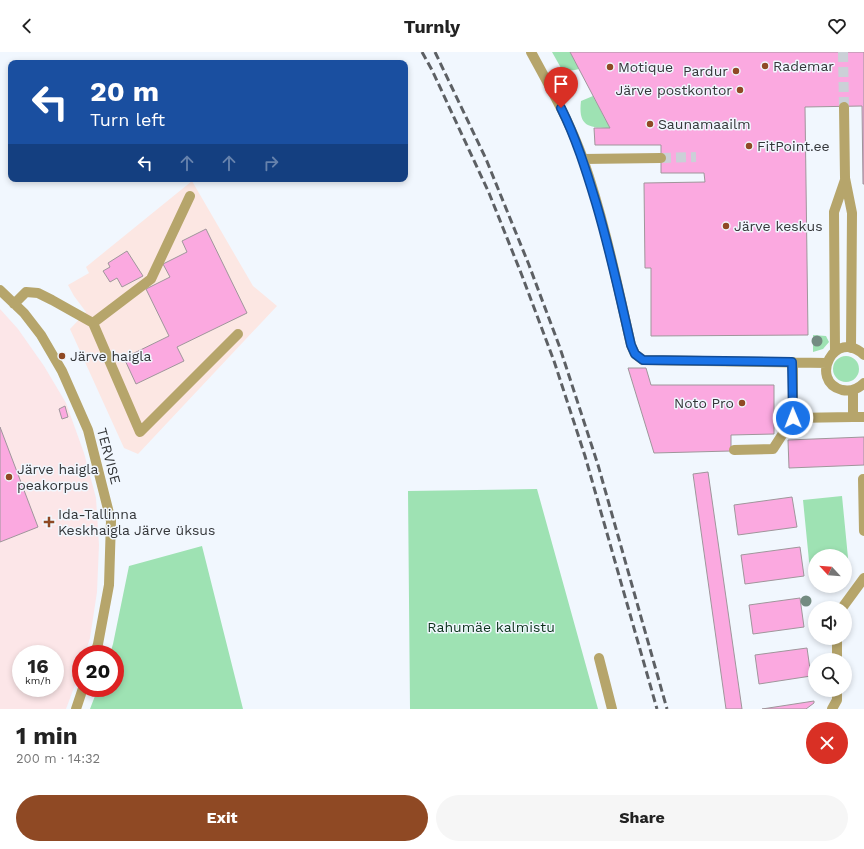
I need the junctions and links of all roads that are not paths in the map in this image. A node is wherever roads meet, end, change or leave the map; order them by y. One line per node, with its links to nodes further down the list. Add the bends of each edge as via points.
1 (531, 52): 4 (street, via 570,126)
2 (844, 107): 5 (street)
3 (661, 158): 4 (street)
4 (583, 159): 16 (street, via 610,250 635,354 643,360)
5 (845, 178): 7 (street, via 834,212); 13 (street, via 856,247)
6 (190, 196): 11 (street, via 151,279)
7 (834, 247): 8 (street); 14 (street)
8 (824, 248)
9 (0, 290): 10 (street, TERVISE)
10 (14, 304): 11 (street, via 26,292 38,294); 28 (street, TERVISE, via 41,336 77,402 88,430 111,521 109,585)
11 (93, 323): 12 (street, via 140,432)
12 (238, 334)
13 (851, 348): 14 (street); 15 (street)
14 (835, 351): 17 (street)
15 (864, 355)
16 (792, 362): 17 (street); 22 (street)
17 (827, 364): 19 (street, via 826,374 833,386 846,391)
18 (864, 383): 19 (street)
19 (853, 390): 20 (street)
20 (853, 417): 21 (street); 22 (street)
21 (864, 417)
22 (793, 418): 23 (street, via 773,449)
23 (734, 450)
24 (864, 479): 25 (street)
25 (864, 531)
26 (864, 578): 27 (street)
27 (847, 601)
28 (98, 645)
29 (599, 658): 33 (street)
30 (80, 697): 32 (street)
31 (837, 697): 34 (street)
32 (76, 709)
33 (612, 709)
34 (832, 709)

